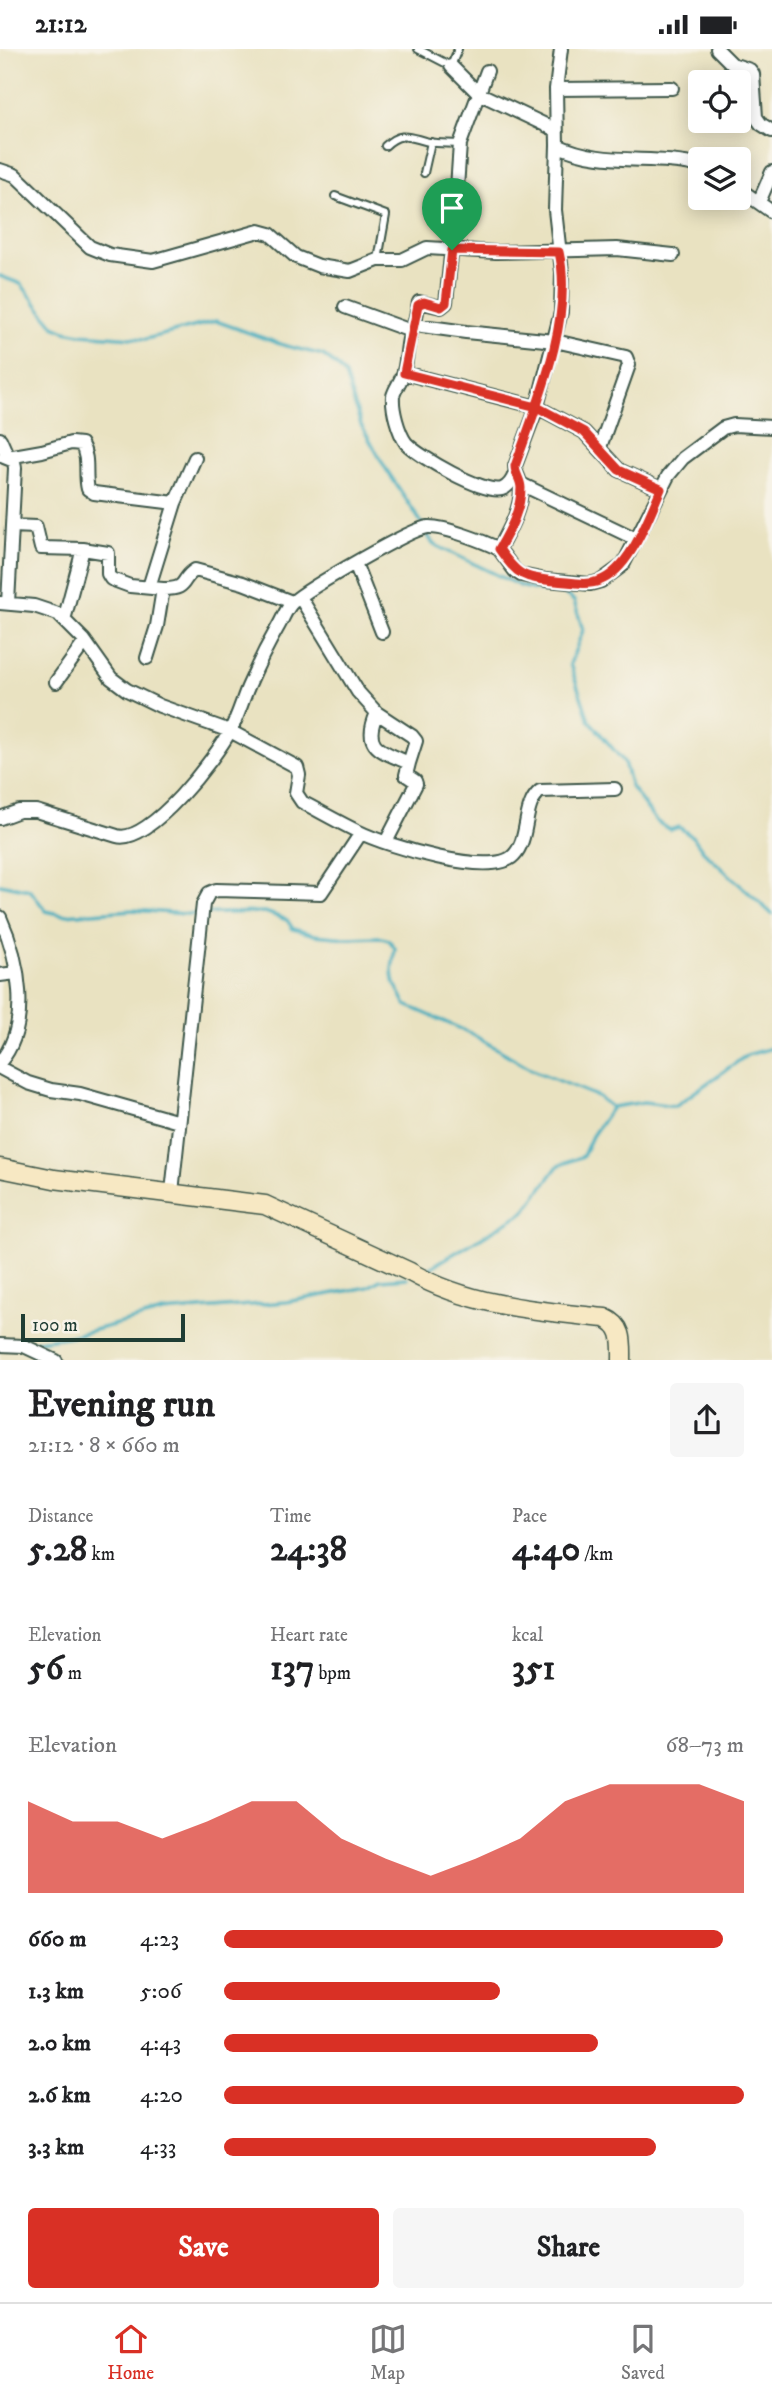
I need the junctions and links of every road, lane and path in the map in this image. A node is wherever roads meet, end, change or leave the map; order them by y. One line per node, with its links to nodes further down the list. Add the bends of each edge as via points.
1 (418, 49): 5 (lane)
2 (458, 49): 5 (lane)
3 (561, 49): 8 (street)
4 (717, 49): 11 (street, via 732,64 753,74 756,117)
5 (451, 66): 9 (street)
6 (487, 71): 9 (street)
7 (672, 88): 8 (street)
8 (556, 89): 10 (street)
9 (478, 93): 10 (street); 13 (street)
10 (556, 130): 14 (street)
11 (772, 131)
12 (431, 142): 13 (lane); 15 (lane, via 405,136); 19 (lane)
13 (460, 144): 24 (street)
14 (557, 145): 16 (street, via 575,154 606,159); 25 (street)
15 (385, 146)
16 (688, 163)
17 (0, 170): 27 (street, via 15,175 90,247 110,255 153,261 259,231 270,234 296,257 319,266 350,271)
18 (772, 172): 22 (street)
19 (424, 173)
20 (335, 197): 27 (lane, via 386,215)
21 (751, 197): 22 (street)
22 (759, 202): 23 (street)
23 (772, 212)
24 (452, 250): 25 (street); 27 (street, via 427,248 401,260); 29 (street, via 445,306 419,302)
25 (559, 252): 26 (street, via 617,249); 30 (street, via 561,312)
26 (673, 255)
27 (378, 260)
28 (345, 307): 29 (street)
29 (412, 328): 30 (street, via 419,324); 31 (street)
30 (555, 341): 32 (street); 35 (street, via 626,357 629,365)
31 (404, 373): 32 (street); 38 (street, via 393,395 397,422 407,444 460,478 485,487 499,490)
32 (537, 407): 35 (street, via 574,425); 38 (street, via 515,466)
33 (772, 427): 39 (street, via 723,428 683,457)
34 (0, 439): 36 (street)
35 (600, 447): 39 (street, via 619,470)
36 (4, 457): 40 (street, via 81,444 87,459 86,483 94,493); 41 (street, via 14,461 15,468)
37 (195, 457): 40 (street)
38 (518, 478): 42 (street); 44 (street, via 520,501)
39 (661, 489): 42 (street)
40 (175, 503): 46 (street)
41 (12, 526): 43 (street, via 36,527 41,548); 48 (street)
42 (636, 539): 44 (street, via 623,565 590,584 521,575)
43 (83, 549): 46 (street, via 108,553 111,579); 49 (street)
44 (499, 549): 45 (street, via 484,541 423,528)
45 (355, 563): 47 (street); 50 (street)
46 (156, 588): 47 (street, via 176,589 191,572 199,571); 52 (street, via 157,626)
47 (296, 600): 54 (street); 55 (street, via 273,635)
48 (4, 603): 49 (street, via 34,606)
49 (64, 620): 51 (street)
50 (382, 632)
51 (85, 642): 53 (street); 55 (street, via 111,678 127,690)
52 (147, 657)
53 (56, 682)
54 (377, 713): 56 (street, via 416,741); 56 (street, via 370,735 373,745)
55 (230, 731): 58 (street, via 182,796 129,837 36,811); 59 (street, via 297,767 298,799)
56 (409, 763): 60 (street, via 406,775 416,784)
57 (615, 789): 60 (street, via 540,792 533,798 522,842 506,861 464,863)
58 (0, 818)
59 (361, 833): 60 (street); 66 (street, via 321,893 216,890 205,897)
60 (386, 842)
61 (0, 917): 62 (street, via 12,944)
62 (16, 973): 63 (street); 64 (street, via 17,1031)
63 (0, 975)
64 (0, 1062)
65 (0, 1068): 66 (street, via 51,1090)
66 (179, 1122): 68 (street)
67 (0, 1168): 68 (street)
68 (172, 1192): 71 (street, via 265,1205 433,1285 512,1307 605,1318 621,1331)
69 (3, 1345): 70 (street, via 24,1346)
70 (56, 1360)
71 (622, 1360)

